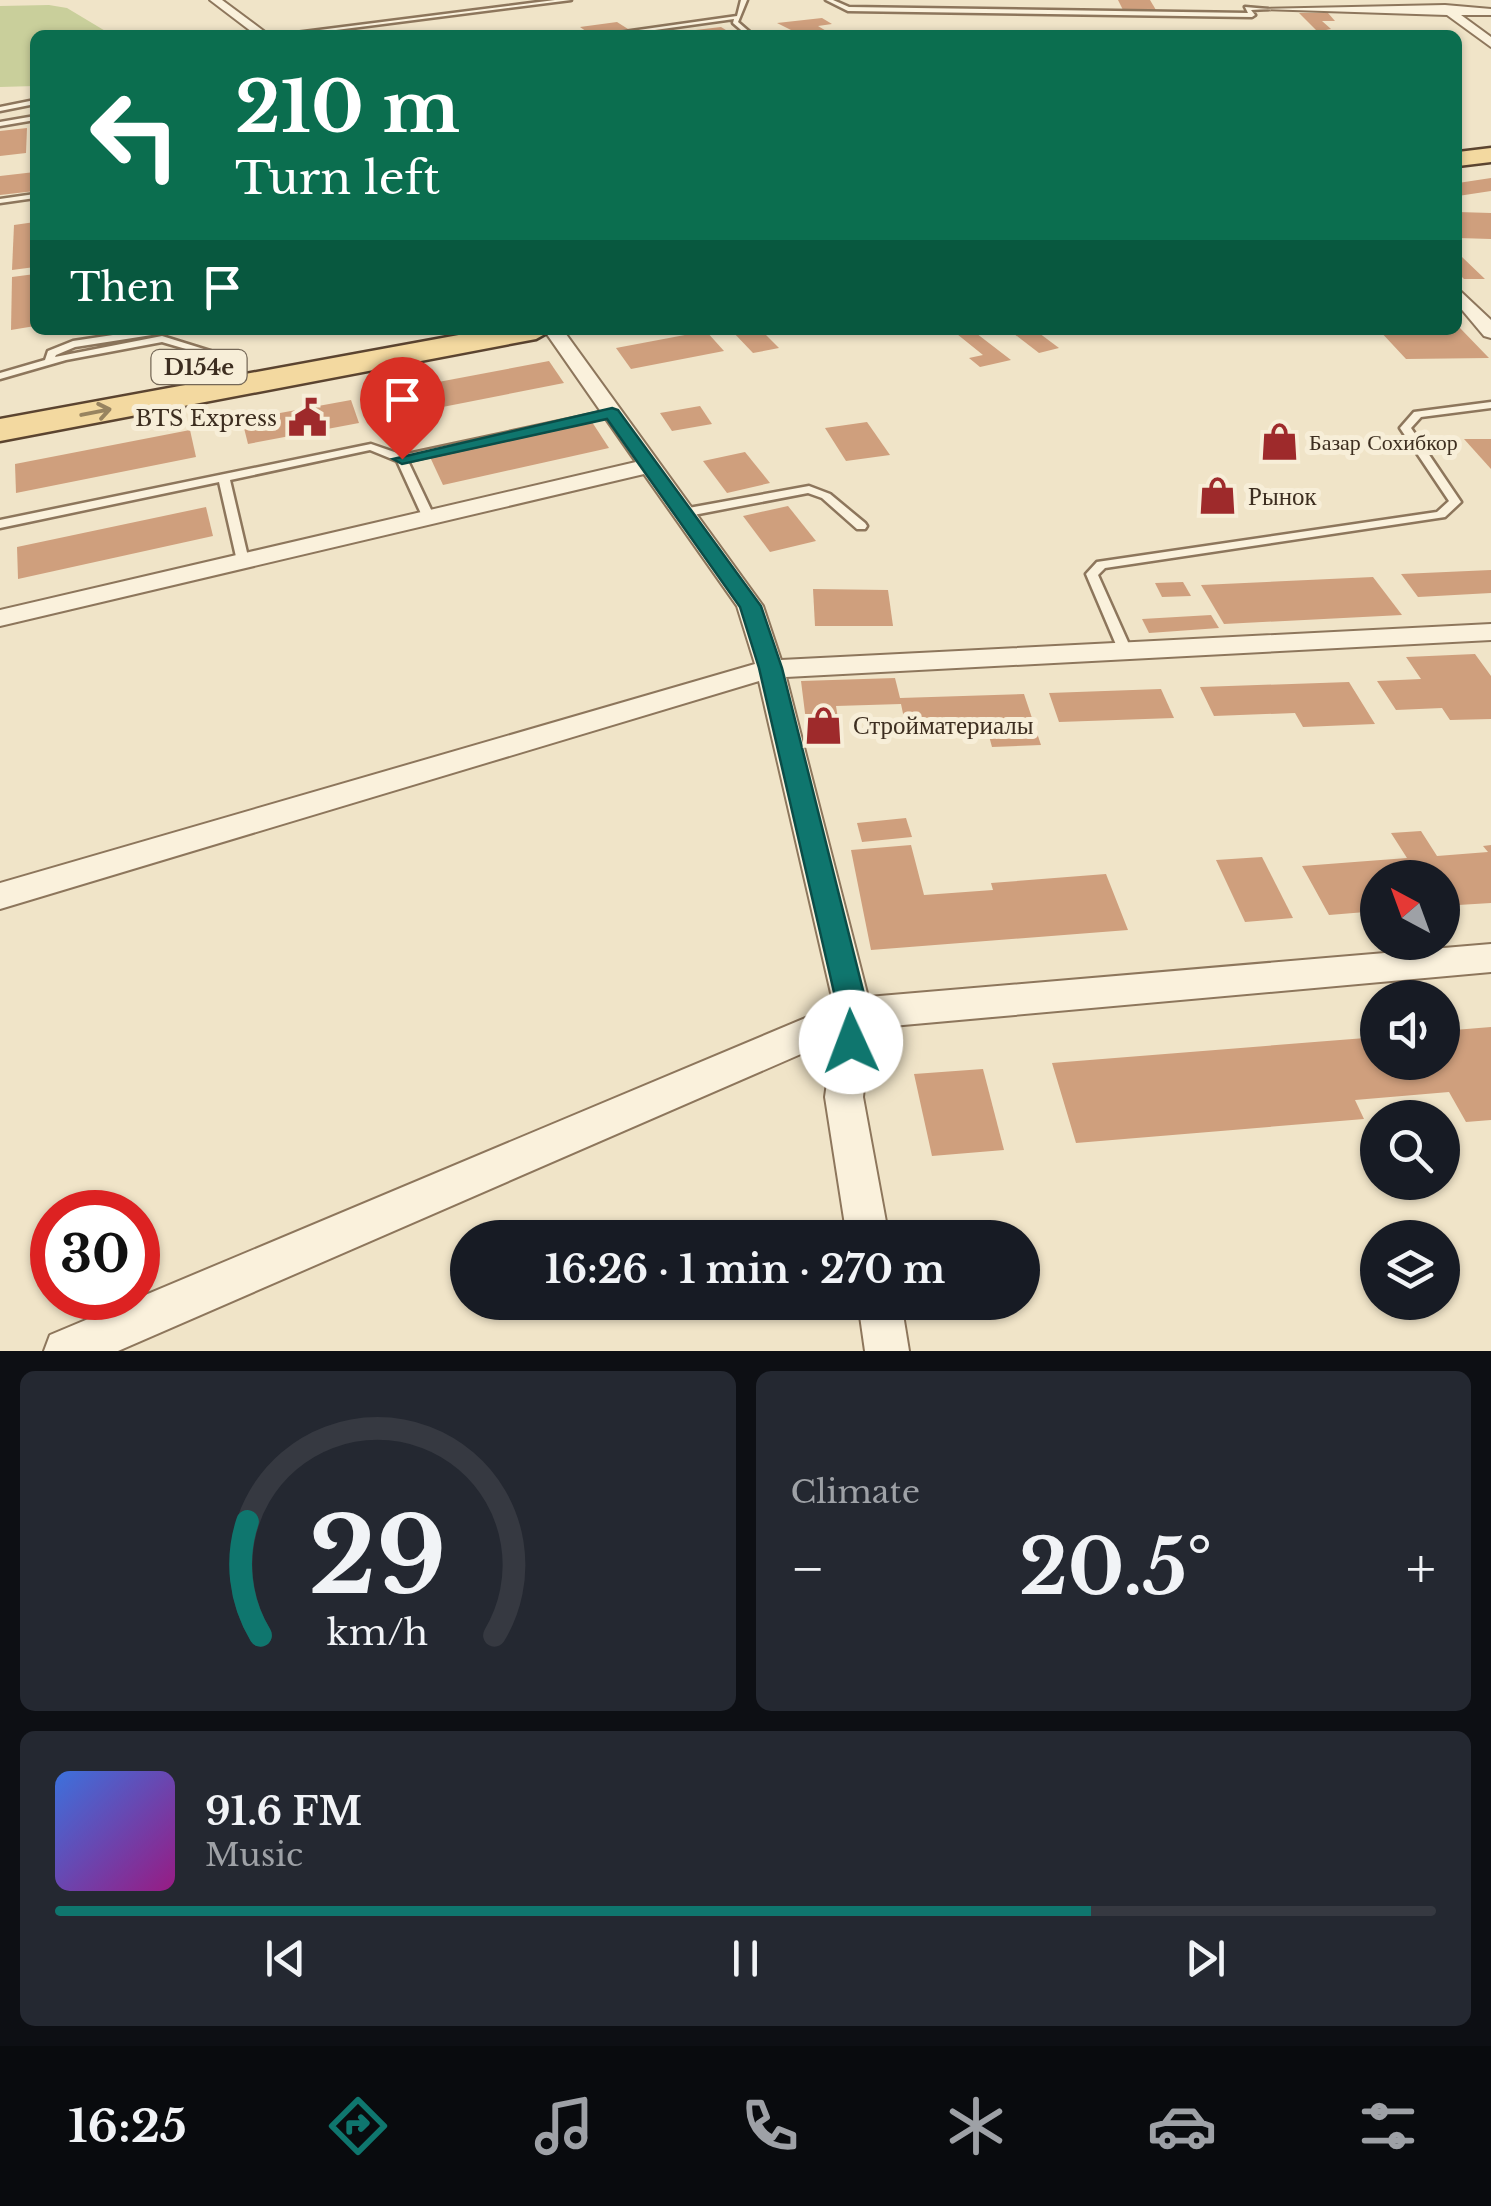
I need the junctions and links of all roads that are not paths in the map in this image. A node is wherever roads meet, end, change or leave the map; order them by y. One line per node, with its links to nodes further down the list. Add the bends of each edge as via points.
1 (238, 0): 9 (street)
2 (568, 0): 19 (lane)
3 (744, 0): 16 (lane)
4 (829, 0): 11 (lane, via 848,9)
5 (983, 0): 11 (lane)
6 (1105, 0): 14 (lane)
7 (1170, 0): 15 (lane)
8 (1435, 0): 12 (street)
9 (217, 1): 18 (street)
10 (1262, 4): 12 (street); 15 (lane, via 1248,8 1252,15); 17 (street)
11 (987, 11): 14 (lane)
12 (1449, 12): 13 (street); 22 (street)
13 (1491, 12)
14 (1113, 13): 15 (lane)
15 (1178, 14)
16 (739, 18): 20 (lane); 21 (lane, via 735,22)
17 (1277, 22)
18 (256, 30)
19 (325, 30)
20 (645, 30)
21 (744, 30)
22 (1491, 43)
23 (30, 103): 24 (lane)
24 (0, 109)
25 (30, 119): 26 (lane)
26 (0, 124)
27 (1491, 140): 28 (main road)
28 (1462, 142)
29 (1491, 155): 30 (main road)
30 (1462, 158)
31 (30, 197): 32 (lane)
32 (0, 201)
33 (1462, 299): 34 (street)
34 (1491, 332)
35 (371, 335): 38 (main road, D154e)
36 (556, 335): 42 (street)
37 (460, 337): 43 (main road, D154e, one-way to 37)
38 (234, 360): 39 (lane, via 162,339); 40 (main road, D154e)
39 (0, 376)
40 (0, 403)
41 (1491, 405): 54 (lane, via 1418,414 1405,428 1456,502 1441,514 1101,565 1092,574)
42 (612, 413): 44 (lane); 45 (street)
43 (0, 430)
44 (402, 459): 46 (lane, via 371,447); 48 (lane)
45 (649, 466): 47 (street); 48 (street)
46 (224, 478): 49 (lane); 51 (lane)
47 (683, 513): 50 (lane, via 809,490); 55 (street, via 750,606)
48 (429, 518): 51 (street)
49 (0, 524)
50 (861, 526)
51 (243, 561): 52 (street)
52 (0, 618)
53 (1491, 632): 54 (street)
54 (1125, 650): 55 (street)
55 (770, 668): 56 (street); 58 (street)
56 (0, 896)
57 (1491, 958): 58 (street)
58 (854, 1014): 59 (street, via 844,1097); 61 (street)
59 (865, 1220)
60 (881, 1320): 62 (street)
61 (66, 1351)
62 (887, 1351)

